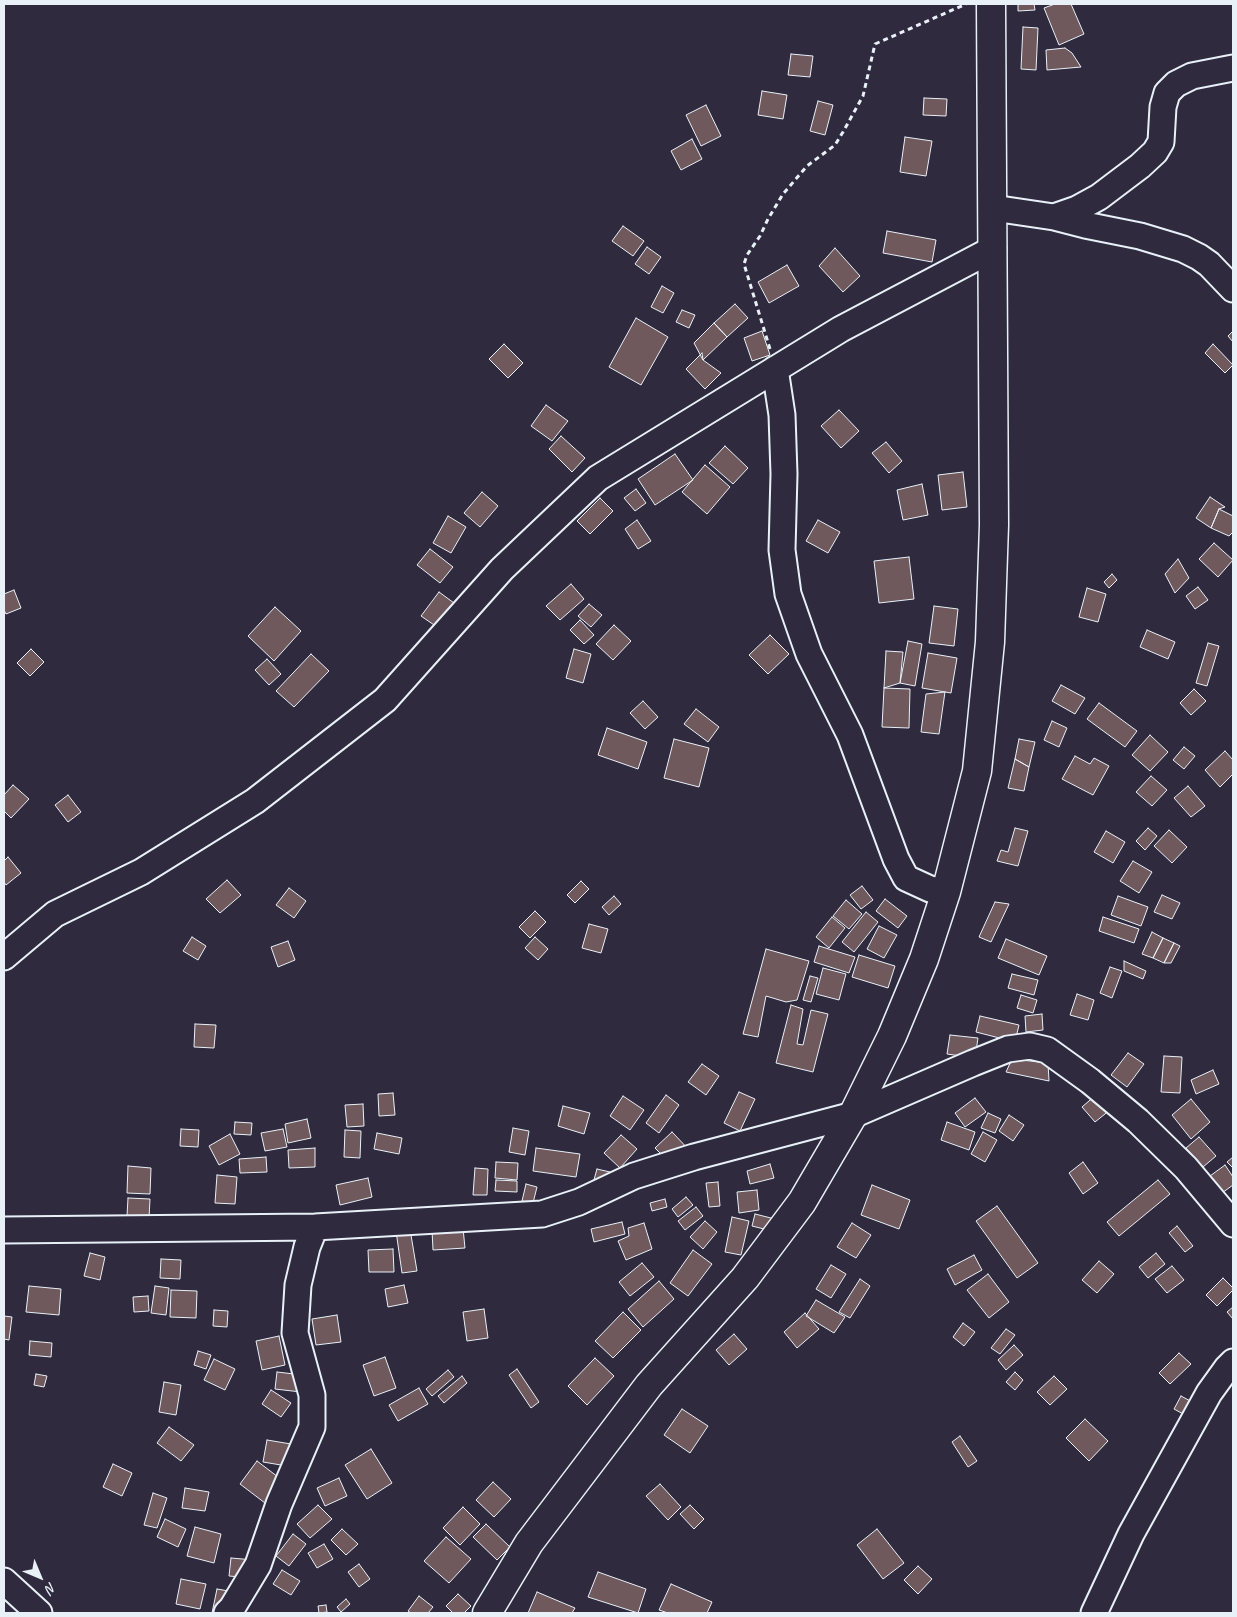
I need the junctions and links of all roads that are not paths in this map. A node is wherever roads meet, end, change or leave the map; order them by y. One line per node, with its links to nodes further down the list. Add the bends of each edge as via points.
1 (990, 4): 3 (main road)
2 (1233, 68): 4 (street, via 1192,76 1176,84 1167,93 1161,142 1156,152 1098,197)
3 (993, 208): 4 (street); 5 (main road)
4 (1054, 217): 6 (street, via 1183,249 1209,264)
5 (993, 249): 7 (street, via 841,329); 8 (main road, via 994,525 990,642 977,770)
6 (1233, 289)
7 (775, 369): 8 (street, via 782,415 782,550 788,594 809,654 850,735 906,878); 9 (street, via 598,478 502,569 385,700 255,801 141,872 55,914)
8 (946, 892): 10 (main road, via 924,959 892,1036)
9 (4, 957)
10 (853, 1116): 11 (street, via 1008,1049 1030,1046 1047,1050 1138,1121 1186,1168); 12 (street, via 694,1157 634,1176 580,1202 542,1214); 18 (main road, via 802,1202 746,1278 649,1385 529,1543)
11 (1233, 1224)
12 (315, 1227): 13 (street); 17 (street, via 298,1285 295,1333 312,1395 312,1427 279,1504 258,1565)
13 (4, 1230)
14 (1233, 1362): 19 (street, via 1209,1393 1131,1534)
15 (4, 1582): 16 (street)
16 (39, 1613)
17 (227, 1613)
18 (487, 1613)
19 (1094, 1613)

